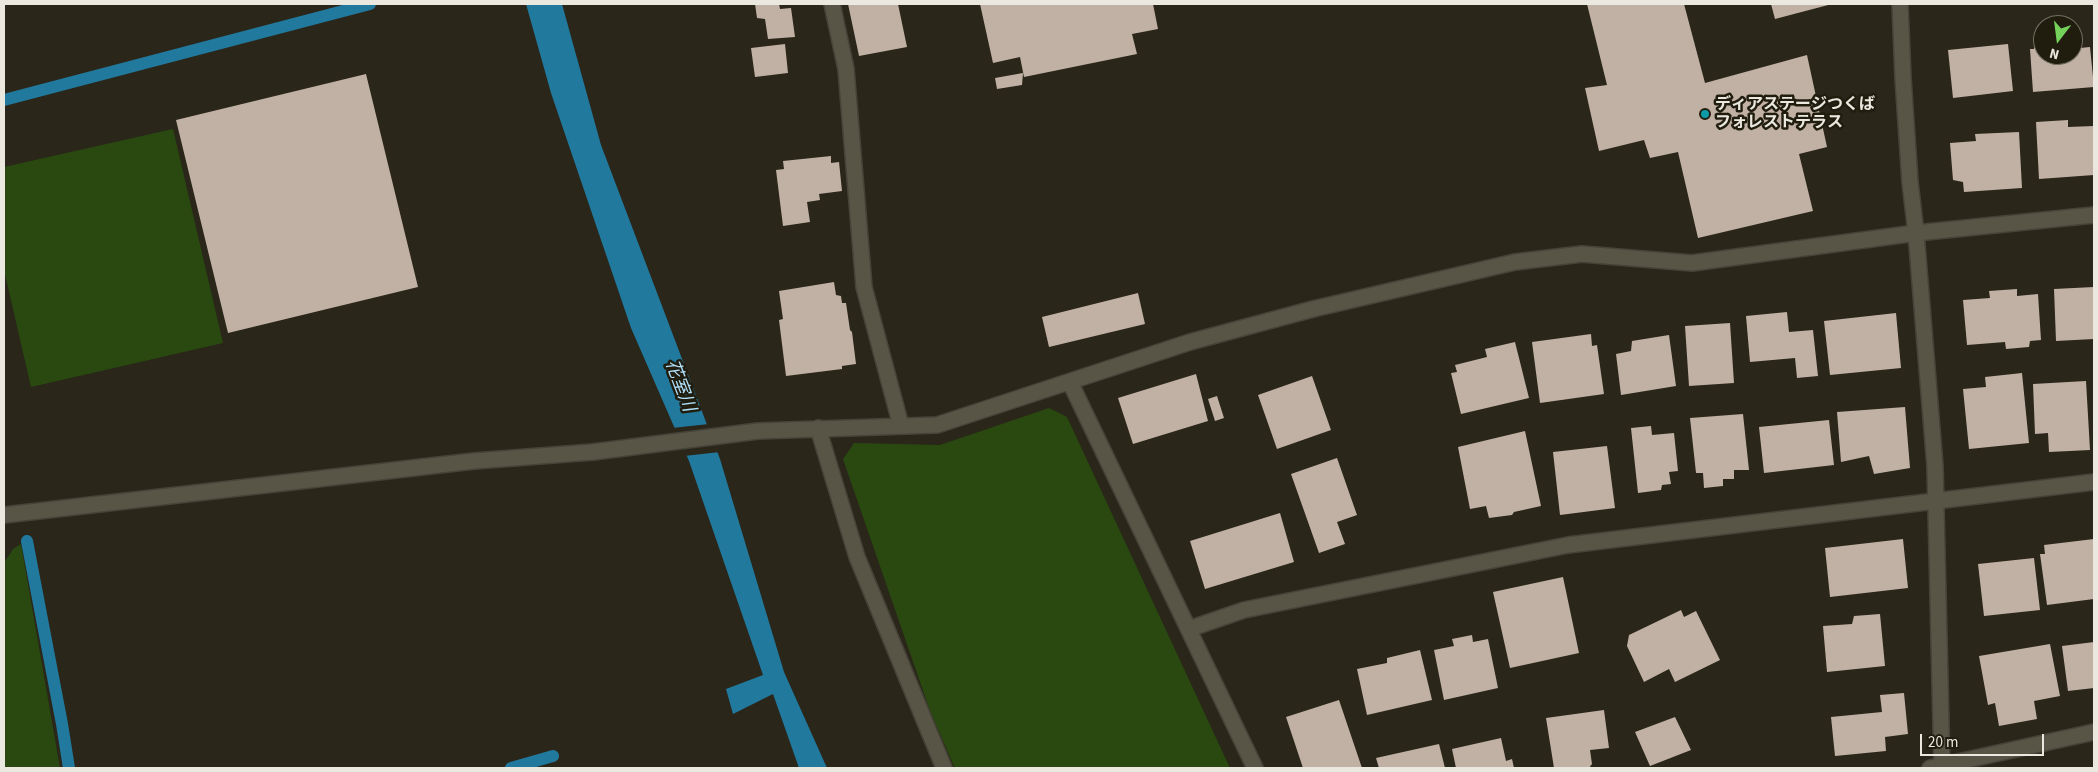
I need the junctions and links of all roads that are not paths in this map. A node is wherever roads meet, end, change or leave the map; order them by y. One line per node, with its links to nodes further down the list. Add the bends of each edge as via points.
1 (832, 4): 6 (street, via 846,70 864,287)
2 (1900, 4): 4 (street, via 1903,88)
3 (2094, 215): 4 (street)
4 (1916, 233): 5 (street, via 1692,263 1582,254 1515,262 1190,342); 9 (street, via 1936,466)
5 (1070, 382): 6 (street, via 937,425); 11 (street)
6 (901, 426): 7 (street)
7 (818, 428): 10 (street, via 758,431 604,450 465,462); 14 (street, via 857,557)
8 (2094, 482): 9 (street)
9 (1936, 502): 11 (street, via 1568,544 1244,610); 13 (street)
10 (4, 515)
11 (1189, 629): 15 (street)
12 (2094, 732): 13 (street)
13 (1938, 767)
14 (944, 768)
15 (1255, 768)

